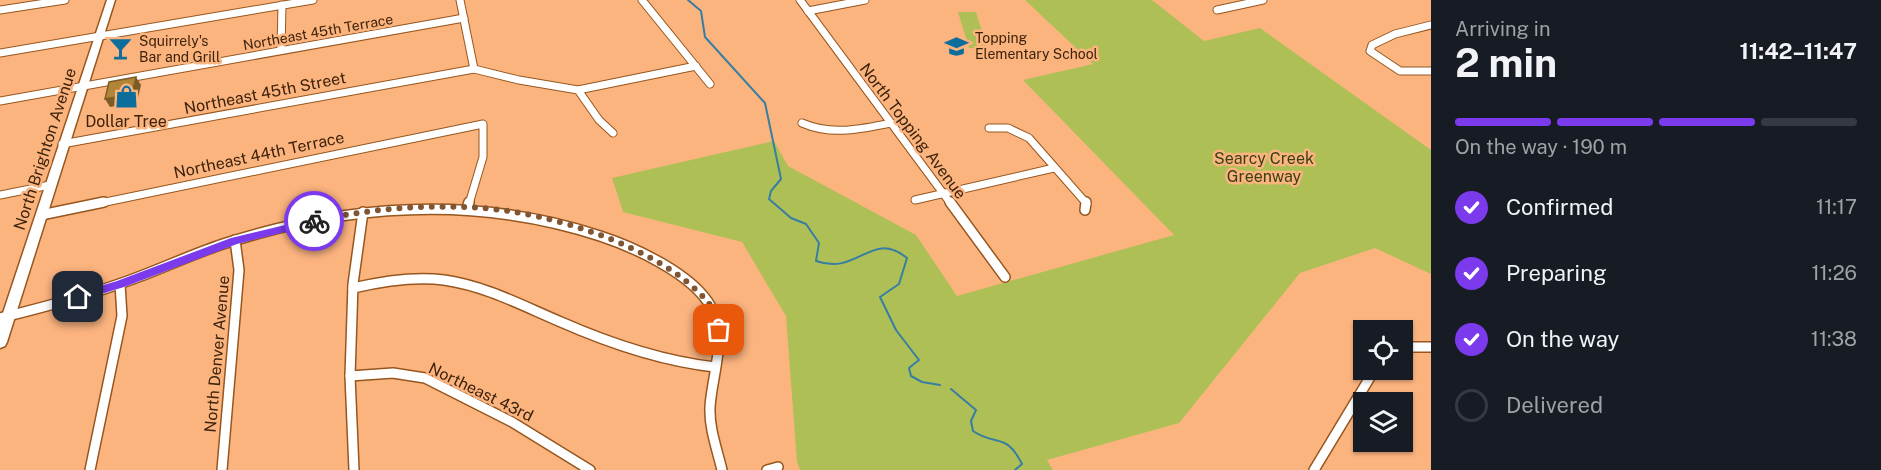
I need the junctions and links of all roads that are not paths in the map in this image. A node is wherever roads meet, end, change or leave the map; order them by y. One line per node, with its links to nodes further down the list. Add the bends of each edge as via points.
1 (65, 0): 10 (street)
2 (111, 0): 15 (main road, North Brighton Avenue)
3 (313, 0): 9 (street)
4 (460, 0): 13 (street)
5 (642, 0): 18 (street)
6 (800, 0): 12 (street, North Topping Avenue)
7 (865, 0): 12 (street)
8 (1263, 0): 11 (street)
9 (282, 5): 15 (street); 16 (street)
10 (0, 10)
11 (1217, 10)
12 (808, 11): 26 (street, North Topping Avenue)
13 (464, 18): 16 (street, Northeast 45th Terrace); 19 (street)
14 (1431, 25): 20 (street, via 1381,39 1370,51 1400,71)
15 (99, 37): 17 (street); 22 (main road, North Brighton Avenue)
16 (281, 50): 22 (street, Northeast 45th Terrace)
17 (0, 53)
18 (696, 66): 21 (street); 23 (street)
19 (474, 69): 23 (street); 29 (street, Northeast 45th Street)
20 (1431, 71)
21 (710, 84)
22 (83, 86): 24 (street, Northeast 45th Terrace); 29 (main road, North Brighton Avenue)
23 (578, 90): 28 (street)
24 (0, 101)
25 (802, 123): 26 (street, via 836,132)
26 (891, 123): 32 (street, North Topping Avenue)
27 (989, 128): 30 (street, via 1021,133)
28 (613, 133)
29 (62, 144): 31 (main road, North Brighton Avenue)
30 (1054, 168): 32 (street); 36 (street, via 1087,202)
31 (50, 185): 33 (street); 38 (main road, North Brighton Avenue)
32 (943, 194): 34 (street); 40 (street, North Topping Avenue)
33 (0, 195)
34 (915, 200)
35 (467, 208): 37 (street); 38 (street, Northeast 44th Terrace, via 483,165 483,124); 47 (street, via 566,224 654,260 691,286 711,306 719,330)
36 (1085, 210)
37 (363, 212): 39 (street); 42 (street)
38 (41, 215): 43 (main road, North Brighton Avenue)
39 (235, 240): 41 (street); 52 (street, North Denver Avenue, via 239,270)
40 (1005, 277)
41 (120, 284): 43 (street); 51 (street, via 122,316)
42 (353, 288): 47 (street, via 408,279 453,281 508,298 666,360); 48 (street)
43 (4, 316): 44 (main road, North Brighton Avenue)
44 (0, 342)
45 (1413, 347): 46 (street)
46 (1431, 347)
47 (715, 367): 55 (street, via 710,414)
48 (350, 376): 53 (street); 54 (street, Northeast 43rd, via 393,373 425,378 512,422)
49 (1368, 380): 57 (street)
50 (778, 467): 56 (street)
51 (90, 470)
52 (222, 470)
53 (354, 470)
54 (590, 470)
55 (722, 470)
56 (767, 470)
57 (1314, 470)

